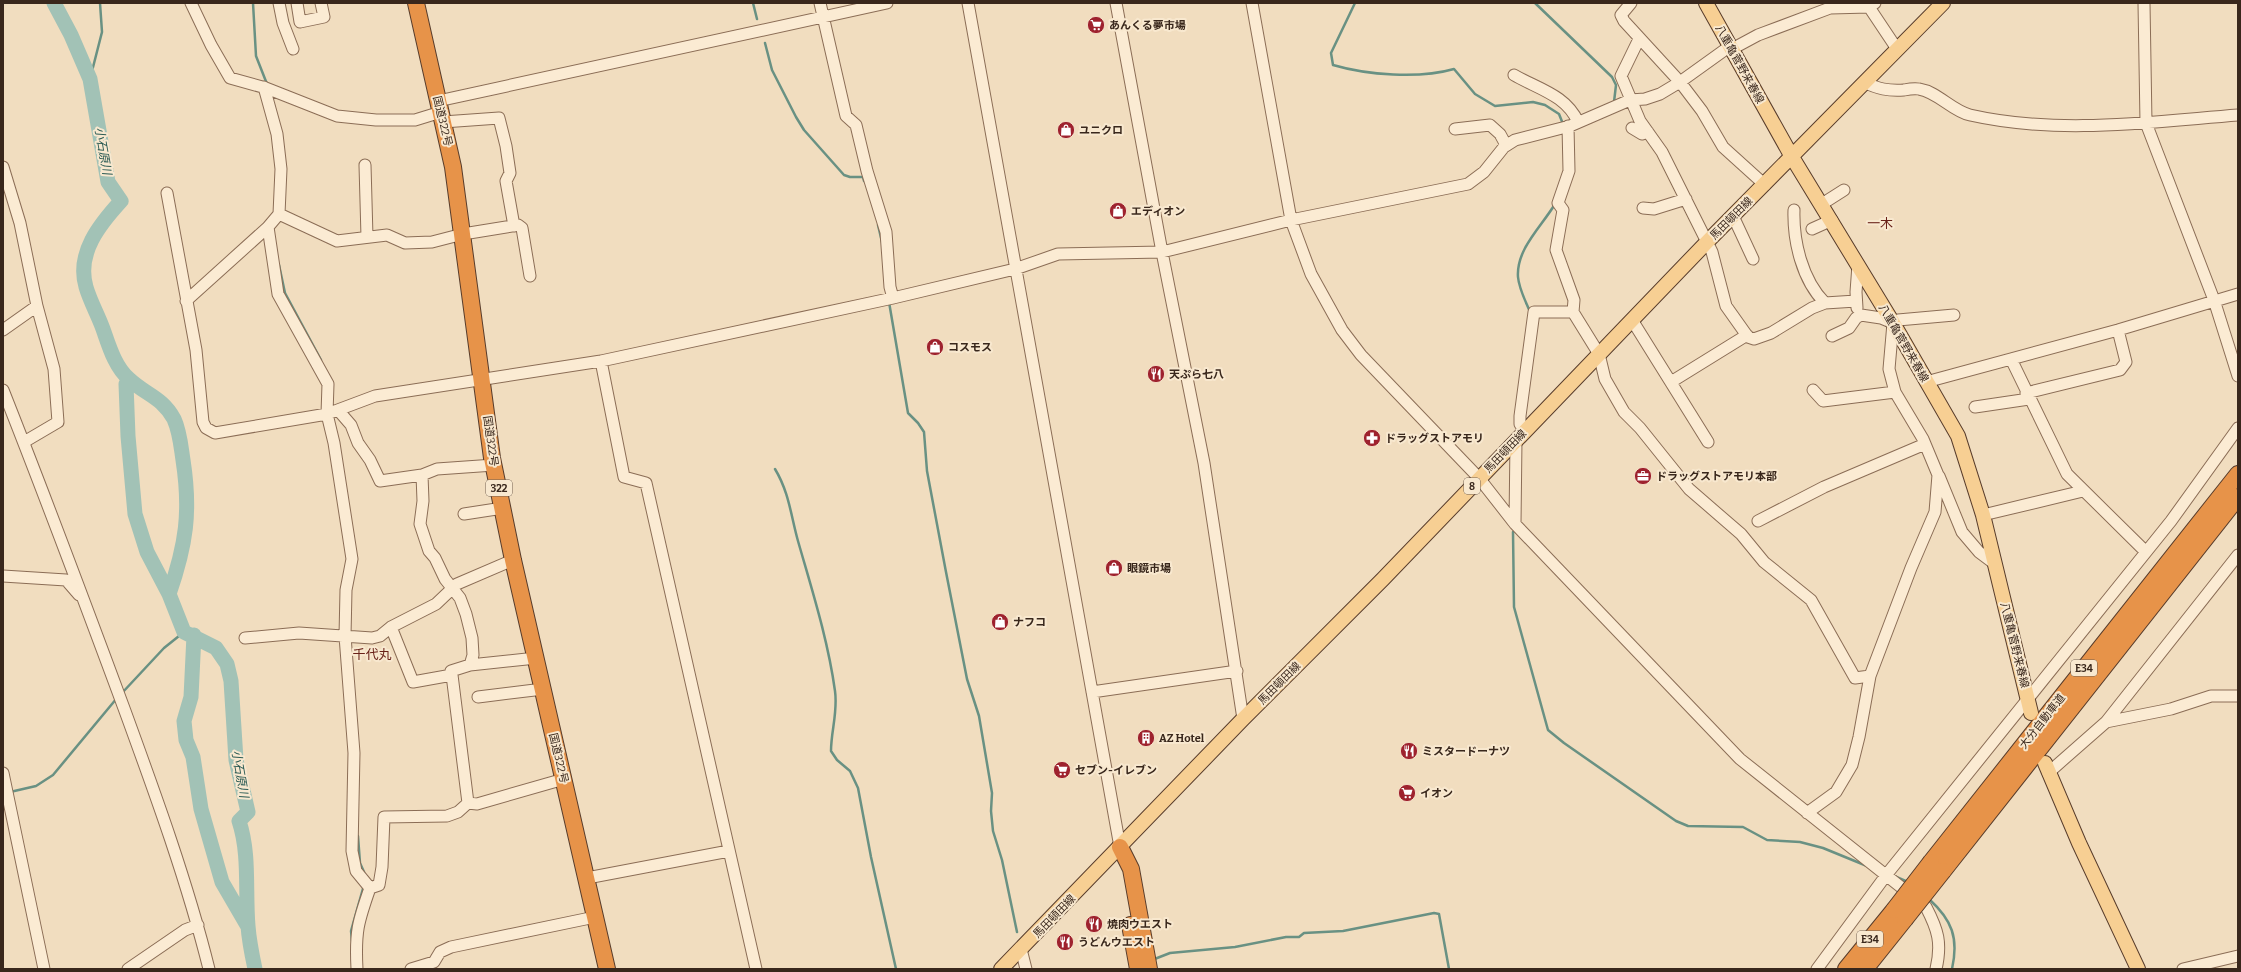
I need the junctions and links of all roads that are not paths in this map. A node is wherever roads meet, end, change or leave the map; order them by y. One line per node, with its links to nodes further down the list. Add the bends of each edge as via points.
1 (191, 3): 24 (street, via 230,78)
2 (279, 3): 18 (street)
3 (296, 3): 4 (street, via 300,22 324,17)
4 (321, 3)
5 (416, 3): 26 (highway, 国道322号 / 322)
6 (820, 3): 16 (street)
7 (887, 3): 16 (street)
8 (968, 3): 57 (street)
9 (1116, 3): 54 (street)
10 (1252, 3): 46 (street)
11 (1631, 3): 17 (street, via 1622,15)
12 (1706, 3): 19 (main road, 八重亀菅野来春線)
13 (1943, 3): 20 (main road, 馬田頓田線 / 8)
14 (2144, 3): 28 (street)
15 (1872, 5): 19 (street, via 1830,8 1758,35); 20 (street)
16 (823, 16): 26 (street); 60 (street, via 846,116 856,125 886,232)
17 (1639, 39): 22 (street); 25 (street, via 1621,76)
18 (293, 49)
19 (1729, 49): 22 (street); 34 (main road, 八重亀菅野来春線)
20 (1897, 49): 23 (main road, 馬田頓田線 / 8)
21 (1514, 75): 29 (street, via 1547,90 1573,110)
22 (1680, 82): 25 (street, via 1645,99); 37 (street, via 1702,111 1723,147)
23 (1864, 82): 28 (street, via 1877,89 1892,91 1919,88 1968,114 2045,126); 34 (main road, 馬田頓田線 / 8)
24 (264, 87): 26 (street, via 337,116 415,120); 44 (street, via 277,134 281,169)
25 (1630, 100): 29 (street); 32 (street)
26 (441, 112): 48 (street, via 499,118 510,173 506,181); 51 (highway, 国道322号 / 322, via 453,167)
27 (2238, 115): 28 (street)
28 (2146, 123): 61 (street)
29 (1568, 126): 33 (street, via 1522,138); 66 (street, via 1569,171 1558,203 1563,210 1556,250 1574,300)
30 (1632, 128): 32 (street, via 1642,134)
31 (1455, 129): 33 (street, via 1490,125 1500,134)
32 (1648, 132): 40 (street, via 1662,152)
33 (1506, 145): 46 (street, via 1484,172 1468,184)
34 (1792, 157): 37 (main road, 馬田頓田線 / 8); 41 (main road, 八重亀菅野来春線)
35 (365, 165): 52 (street)
36 (3, 167): 65 (street, via 20,223)
37 (1765, 185): 45 (main road, 馬田頓田線 / 8)
38 (1844, 190): 41 (street)
39 (167, 193): 62 (street)
40 (1686, 199): 42 (street, via 1654,209); 53 (street)
41 (1822, 204): 47 (main road, 八重亀菅野来春線)
42 (1644, 208)
43 (1794, 210): 64 (street, via 1793,228 1798,248 1814,289)
44 (281, 215): 49 (street); 52 (street, via 336,241)
45 (1733, 216): 53 (main road, 馬田頓田線 / 8); 55 (street)
46 (1291, 220): 54 (street); 97 (street, via 1323,300 1342,330 1361,354)
47 (1832, 220): 50 (street); 56 (main road, 八重亀菅野来春線)
48 (514, 226): 51 (street); 58 (street, via 522,228)
49 (268, 227): 62 (street); 87 (street, via 278,294 328,384)
50 (1812, 229)
51 (463, 234): 52 (street, via 432,242 405,243 387,235); 79 (highway, 国道322号 / 322)
52 (367, 237)
53 (1707, 242): 69 (main road, 馬田頓田線 / 8); 73 (street, via 1726,306)
54 (1162, 252): 57 (street, via 1058,254); 117 (street, via 1204,463)
55 (1753, 259)
56 (1858, 264): 63 (street); 70 (main road, 八重亀菅野来春線)
57 (1015, 269): 60 (street); 121 (street)
58 (530, 276)
59 (2238, 294): 61 (street)
60 (889, 299): 77 (street)
61 (2214, 300): 72 (street); 78 (street)
62 (186, 301): 87 (street, via 196,350 203,422 206,428 215,433)
63 (1856, 301): 64 (street); 67 (street)
64 (1825, 303): 73 (street, via 1771,333 1754,339)
65 (37, 306): 71 (street); 90 (street, via 54,369 58,422)
66 (1573, 312): 75 (street); 89 (street, via 1534,312 1520,416)
67 (1861, 315): 70 (street); 74 (street, via 1849,328)
68 (1954, 315): 70 (street, via 1898,320)
69 (1632, 320): 75 (main road, 馬田頓田線 / 8); 80 (street)
70 (1893, 323): 81 (main road, 八重亀菅野来春線); 84 (street, via 1889,369)
71 (3, 330)
72 (2118, 330): 76 (street); 85 (street, via 2126,362 2120,370)
73 (1747, 335): 80 (street)
74 (1832, 336)
75 (1600, 354): 89 (main road, 馬田頓田線 / 8); 119 (street, via 1605,379 1624,412 1689,489 1741,534 1764,562 1810,600 1855,678)
76 (2011, 359): 81 (street); 85 (street)
77 (601, 361): 79 (street); 134 (street, via 624,477 646,483)
78 (2238, 376)
79 (483, 378): 87 (street, via 374,396); 93 (highway, 国道322号 / 322)
80 (1672, 382): 91 (street)
81 (1926, 382): 102 (main road, 八重亀菅野来春線, via 1958,436)
82 (3, 390): 90 (street)
83 (1813, 390): 84 (street, via 1823,401)
84 (1895, 392): 92 (street)
85 (2028, 396): 86 (street); 98 (street, via 2067,474)
86 (1975, 407)
87 (333, 412): 95 (street, via 351,425 377,479 380,481); 113 (street, via 334,443 352,559 346,590)
88 (2238, 428): 105 (street)
89 (1520, 436): 97 (main road, 馬田頓田線 / 8); 104 (street)
90 (24, 442): 111 (street)
91 (1708, 442)
92 (1925, 444): 96 (street); 103 (street, via 1824,487)
93 (494, 465): 95 (street, via 437,469); 100 (highway, 国道322号 / 322)
94 (2238, 474): 135 (highway, 大分自動車道 / E34)
95 (422, 475): 110 (street, via 423,501 420,524 429,552)
96 (1938, 475): 108 (street, via 1962,532 1979,552); 119 (street, via 1935,512)
97 (1479, 478): 104 (street); 126 (main road, 馬田頓田線 / 8)
98 (2083, 492): 102 (street); 105 (street)
99 (2238, 497): 135 (highway, 大分自動車道 / E34)
100 (503, 508): 101 (street); 107 (highway, 国道322号 / 322)
101 (464, 514)
102 (1983, 514): 108 (main road, 八重亀菅野来春線)
103 (1758, 521)
104 (1515, 524): 132 (street, via 1740,759)
105 (2146, 552): 124 (street)
106 (2238, 556): 127 (street)
107 (513, 560): 110 (street, via 457,584); 115 (highway, 国道322号 / 322)
108 (1995, 564): 124 (main road, 八重亀菅野来春線)
109 (3, 576): 111 (street, via 66,580)
110 (452, 590): 112 (street, via 436,604); 116 (street, via 460,598 472,638 473,655)
111 (85, 602): 141 (street, via 164,819)
112 (391, 627): 113 (street, via 380,636); 118 (street, via 413,682)
113 (348, 637): 114 (street, via 298,633); 138 (street, via 354,753 352,851 356,871)
114 (245, 638)
115 (536, 658): 116 (street); 120 (highway, 国道322号 / 322)
116 (470, 665): 118 (street, via 451,671)
117 (1237, 671): 121 (street); 126 (street)
118 (452, 675): 131 (street)
119 (1870, 676): 132 (street, via 1852,765 1836,792)
120 (543, 689): 123 (street); 130 (highway, 国道322号 / 322)
121 (1092, 692): 133 (street)
122 (2238, 696): 127 (street, via 2211,696 2171,709)
123 (478, 697)
124 (2028, 699): 125 (main road, 八重亀菅野来春線); 136 (street)
125 (2031, 713)
126 (1243, 719): 133 (main road, 馬田頓田線 / 8)
127 (2106, 722): 128 (street)
128 (2047, 768): 159 (main road)
129 (3, 773): 145 (street)
130 (564, 779): 131 (street, via 477,804); 137 (highway, 国道322号 / 322)
131 (468, 804): 138 (street, via 458,812 446,816 384,817 379,884)
132 (1807, 813): 136 (street)
133 (1120, 847): 142 (main road, 馬田頓田線 / 8); 154 (highway, via 1122,875); 155 (highway, via 1132,869)
134 (729, 851): 137 (street); 151 (street)
135 (1937, 867): 139 (highway, 大分自動車道 / E34, bridge)
136 (1887, 874): 144 (street); 158 (street, via 1926,907 1937,929 1940,952)
137 (586, 878): 140 (highway, 国道322号 / 322)
138 (366, 883): 148 (street, via 356,938)
139 (1899, 914): 156 (highway, 大分自動車道 / E34); 157 (highway, 大分自動車道 / E34)
140 (595, 917): 149 (street, via 451,947 440,952 434,962); 150 (highway, 国道322号 / 322)
141 (198, 926): 146 (street, via 185,930); 147 (street)
142 (1021, 949): 152 (main road, 馬田頓田線 / 8); 153 (street)
143 (2238, 956): 160 (street)
144 (1820, 967)
145 (44, 969)
146 (128, 969)
147 (209, 969)
148 (357, 969)
149 (411, 969)
150 (607, 969)
151 (756, 969)
152 (1001, 969)
153 (1026, 969)
154 (1138, 969)
155 (1149, 969)
156 (1846, 969)
157 (1865, 969)
158 (1936, 969)
159 (2138, 969)
160 (2183, 969)

